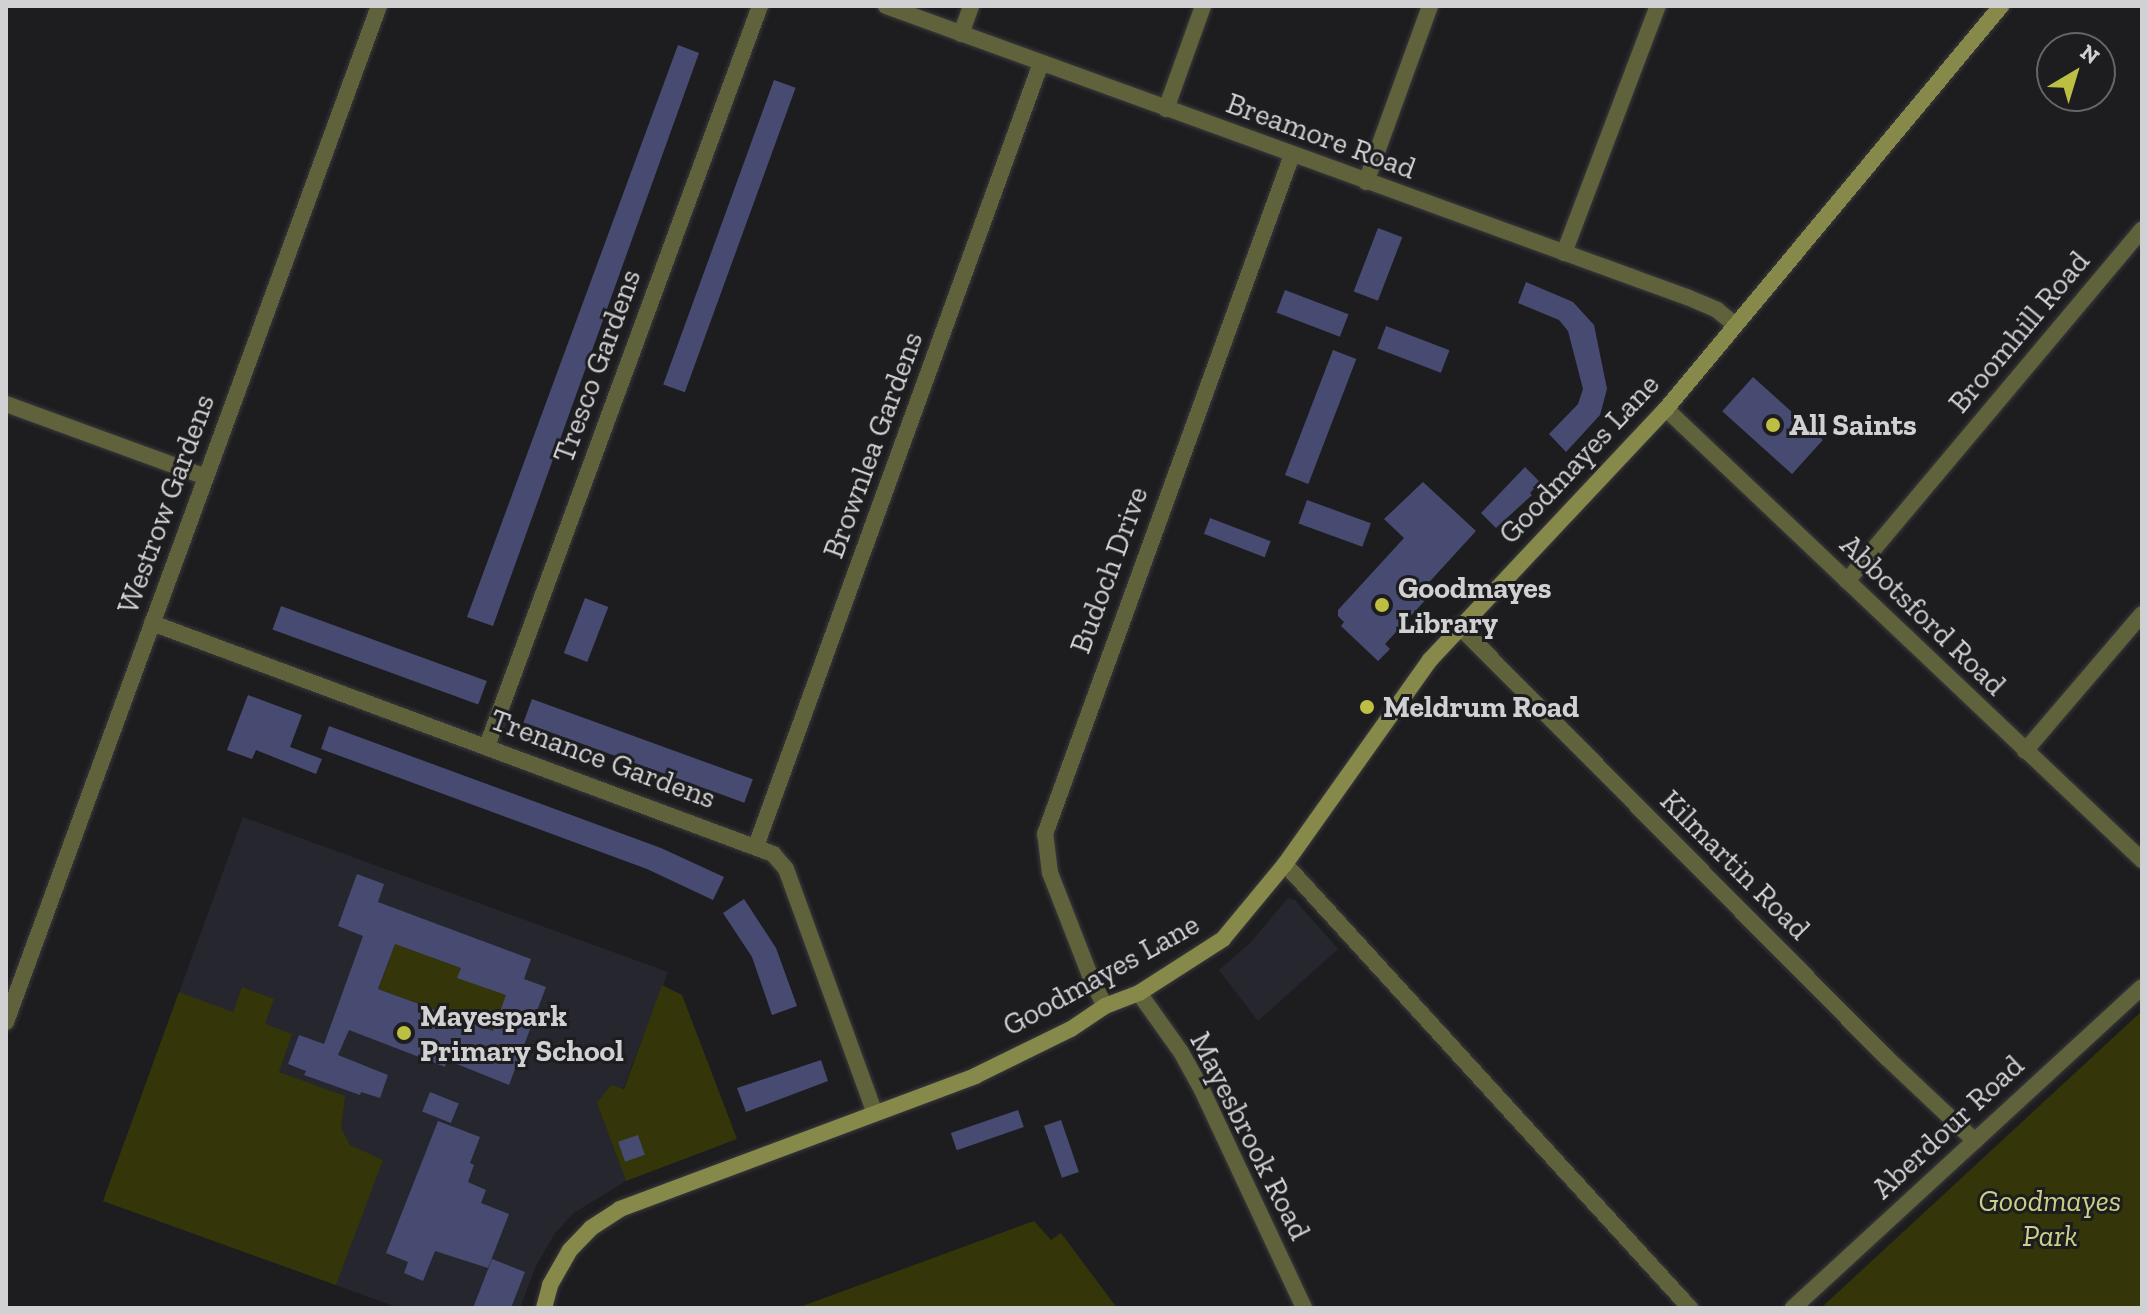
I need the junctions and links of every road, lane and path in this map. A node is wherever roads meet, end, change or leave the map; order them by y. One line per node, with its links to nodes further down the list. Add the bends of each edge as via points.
1 (379, 6): 19 (street, Westrow Gardens)
2 (760, 6): 24 (street, Tresco Gardens)
3 (886, 6): 9 (street, Breamore Road)
4 (971, 6): 9 (street)
5 (1203, 6): 11 (street)
6 (1430, 6): 13 (street)
7 (1658, 6): 15 (street)
8 (2001, 6): 16 (main road, Goodmayes Lane)
9 (961, 34): 10 (street, Breamore Road)
10 (1041, 63): 11 (street, Breamore Road); 26 (street, Brownlea Gardens)
11 (1166, 109): 12 (street, Breamore Road)
12 (1292, 155): 13 (street, Breamore Road); 31 (street, Budoch Drive, via 1045,834 1050,873)
13 (1366, 182): 15 (street, Breamore Road)
14 (2142, 229): 20 (street, Broomhill Road)
15 (1564, 253): 16 (street, Breamore Road, via 1717,310)
16 (1734, 324): 18 (main road, Goodmayes Lane)
17 (6, 404): 19 (street)
18 (1666, 409): 20 (street, Abbotsford Road); 23 (main road, Goodmayes Lane)
19 (205, 477): 22 (street, Westrow Gardens)
20 (1847, 581): 25 (street, Abbotsford Road)
21 (2142, 614): 25 (street)
22 (152, 623): 24 (street, Trenance Gardens); 32 (street, Westrow Gardens)
23 (1459, 626): 28 (main road, Goodmayes Lane, via 1395,706); 34 (street, Kilmartin Road)
24 (487, 746): 26 (street, Trenance Gardens)
25 (2025, 751): 27 (street, Abbotsford Road)
26 (756, 846): 33 (street, Trenance Gardens, via 786,869)
27 (2142, 860)
28 (1285, 864): 30 (main road, Goodmayes Lane, via 1223,939); 37 (street)
29 (2142, 987): 34 (street, Aberdour Road)
30 (1139, 993): 31 (main road, Goodmayes Lane); 36 (street, Mayesbrook Road, via 1202,1090)
31 (1105, 1006): 33 (main road, Goodmayes Lane, via 1071,1029 975,1076)
32 (6, 1022)
33 (874, 1111): 35 (main road, Goodmayes Lane, via 663,1190 602,1219 570,1250)
34 (1975, 1141): 38 (street, Aberdour Road)
35 (544, 1308)
36 (1304, 1308)
37 (1690, 1308)
38 (1793, 1308)

